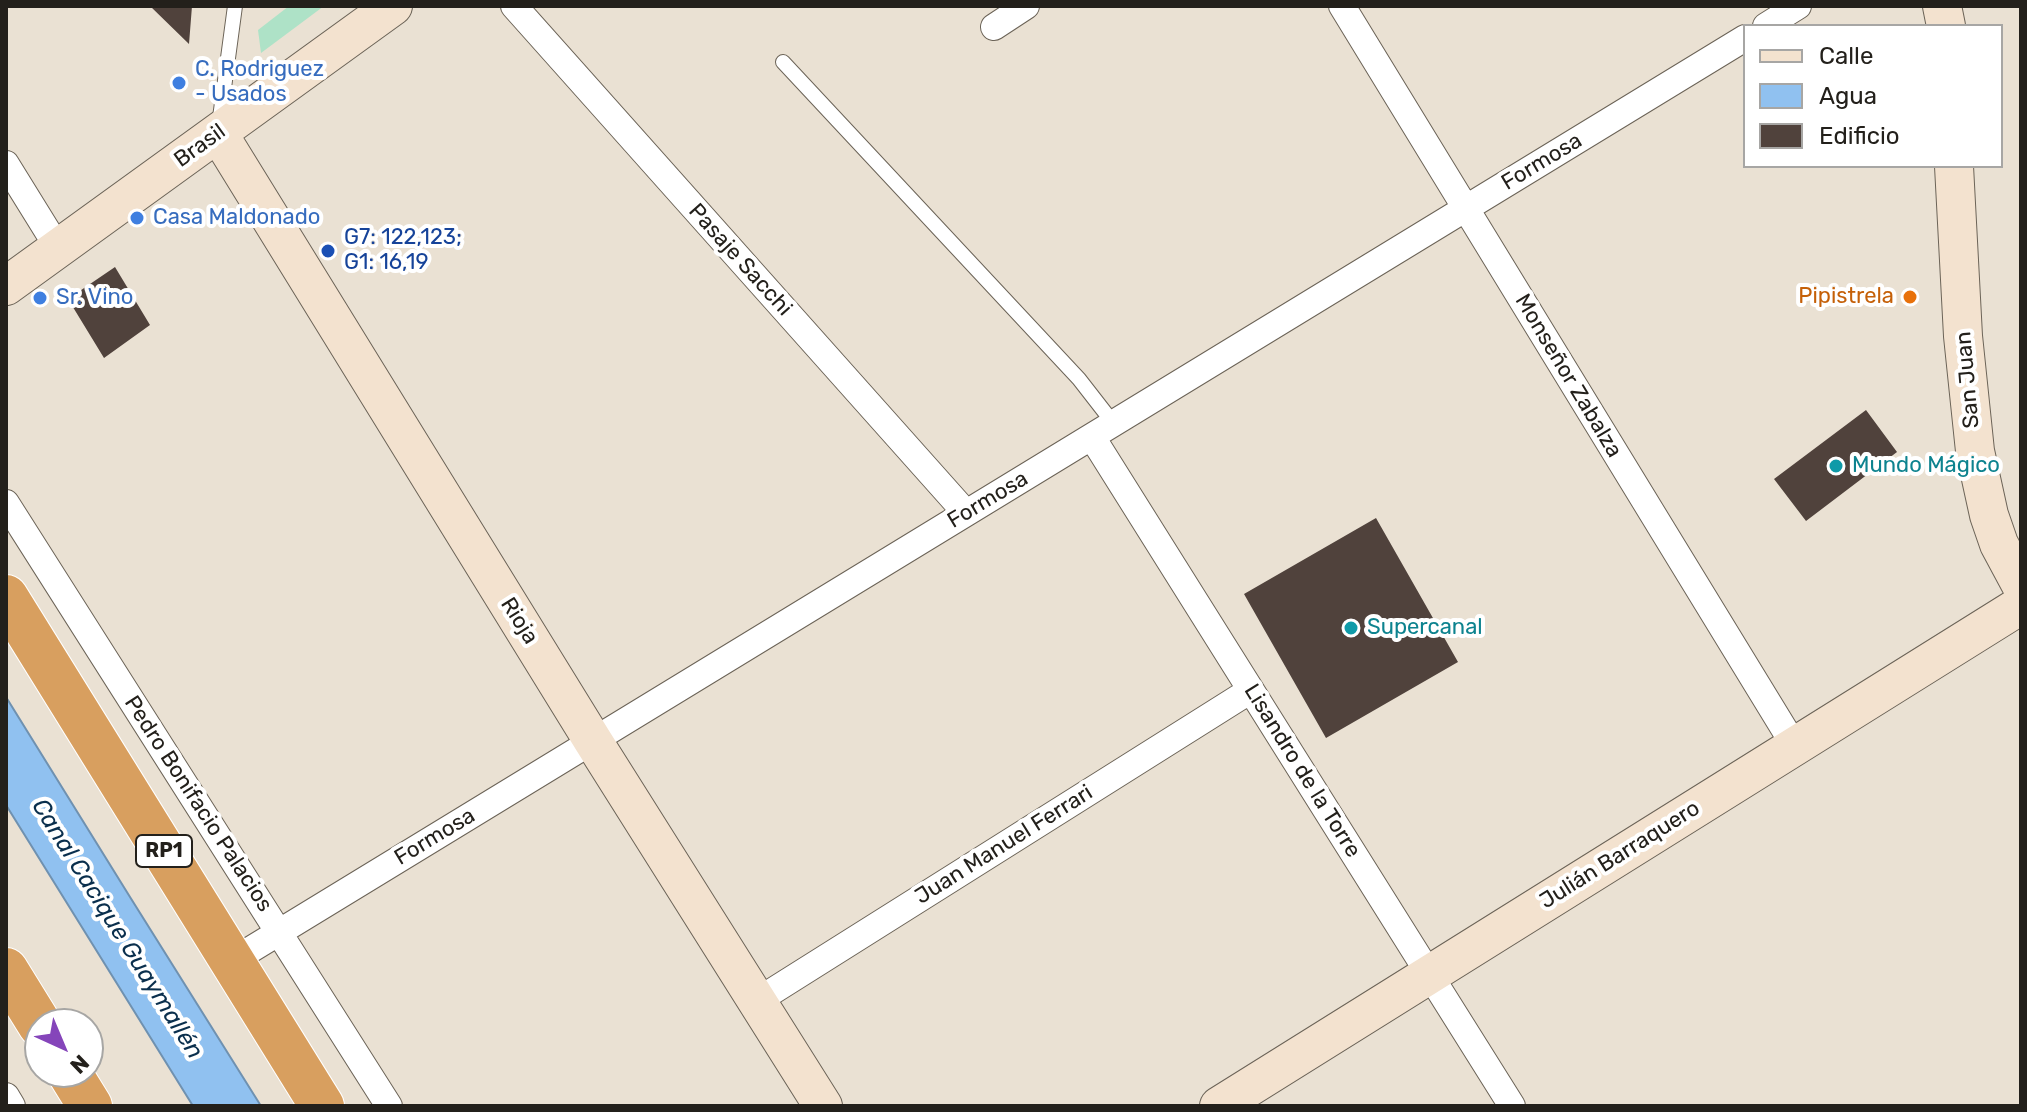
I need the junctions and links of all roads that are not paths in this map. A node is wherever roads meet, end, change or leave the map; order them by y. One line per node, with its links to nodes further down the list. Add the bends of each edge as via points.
1 (235, 6): 11 (lane)
2 (393, 6): 11 (street, Brasil)
3 (514, 6): 19 (street, Pasaje Sacchi)
4 (1026, 6): 8 (street)
5 (1342, 6): 14 (street, Monseñor Zabalza)
6 (1798, 6): 7 (street)
7 (1769, 24)
8 (994, 27)
9 (1743, 39): 14 (street, Formosa)
10 (783, 62): 17 (lane, via 1079,379)
11 (218, 133): 15 (street, Brasil); 24 (street, Rioja)
12 (6, 164): 15 (street)
13 (1954, 168): 20 (street, San Juan, via 1975,451 1989,515)
14 (1466, 208): 17 (street, Formosa); 25 (street, Monseñor Zabalza)
15 (58, 248): 16 (street, Brasil)
16 (6, 286)
17 (1103, 430): 19 (street, Formosa); 23 (street, Lisandro de la Torre)
18 (6, 503): 26 (street, Pedro Bonifacio Palacios)
19 (966, 513): 24 (street, Formosa)
20 (2021, 585)
21 (6, 597): 27 (highway, RP1)
22 (2021, 605): 25 (street, Julián Barraquero)
23 (1251, 690): 29 (street, Lisandro de la Torre); 30 (street, Juan Manuel Ferrari)
24 (593, 741): 26 (street, Formosa); 30 (street, Rioja)
25 (1794, 745): 29 (street, Julián Barraquero)
26 (280, 932): 27 (street, Formosa); 37 (street, Pedro Bonifacio Palacios)
27 (232, 961): 36 (highway, RP1)
28 (6, 970): 31 (highway)
29 (1430, 974): 39 (street, Julián Barraquero); 40 (street, Lisandro de la Torre)
30 (757, 1001): 38 (street, Rioja)
31 (29, 1008)
32 (79, 1088): 35 (highway)
33 (6, 1096): 34 (street)
34 (12, 1106)
35 (90, 1106)
36 (322, 1106)
37 (389, 1106)
38 (823, 1106)
39 (1219, 1106)
40 (1512, 1106)

